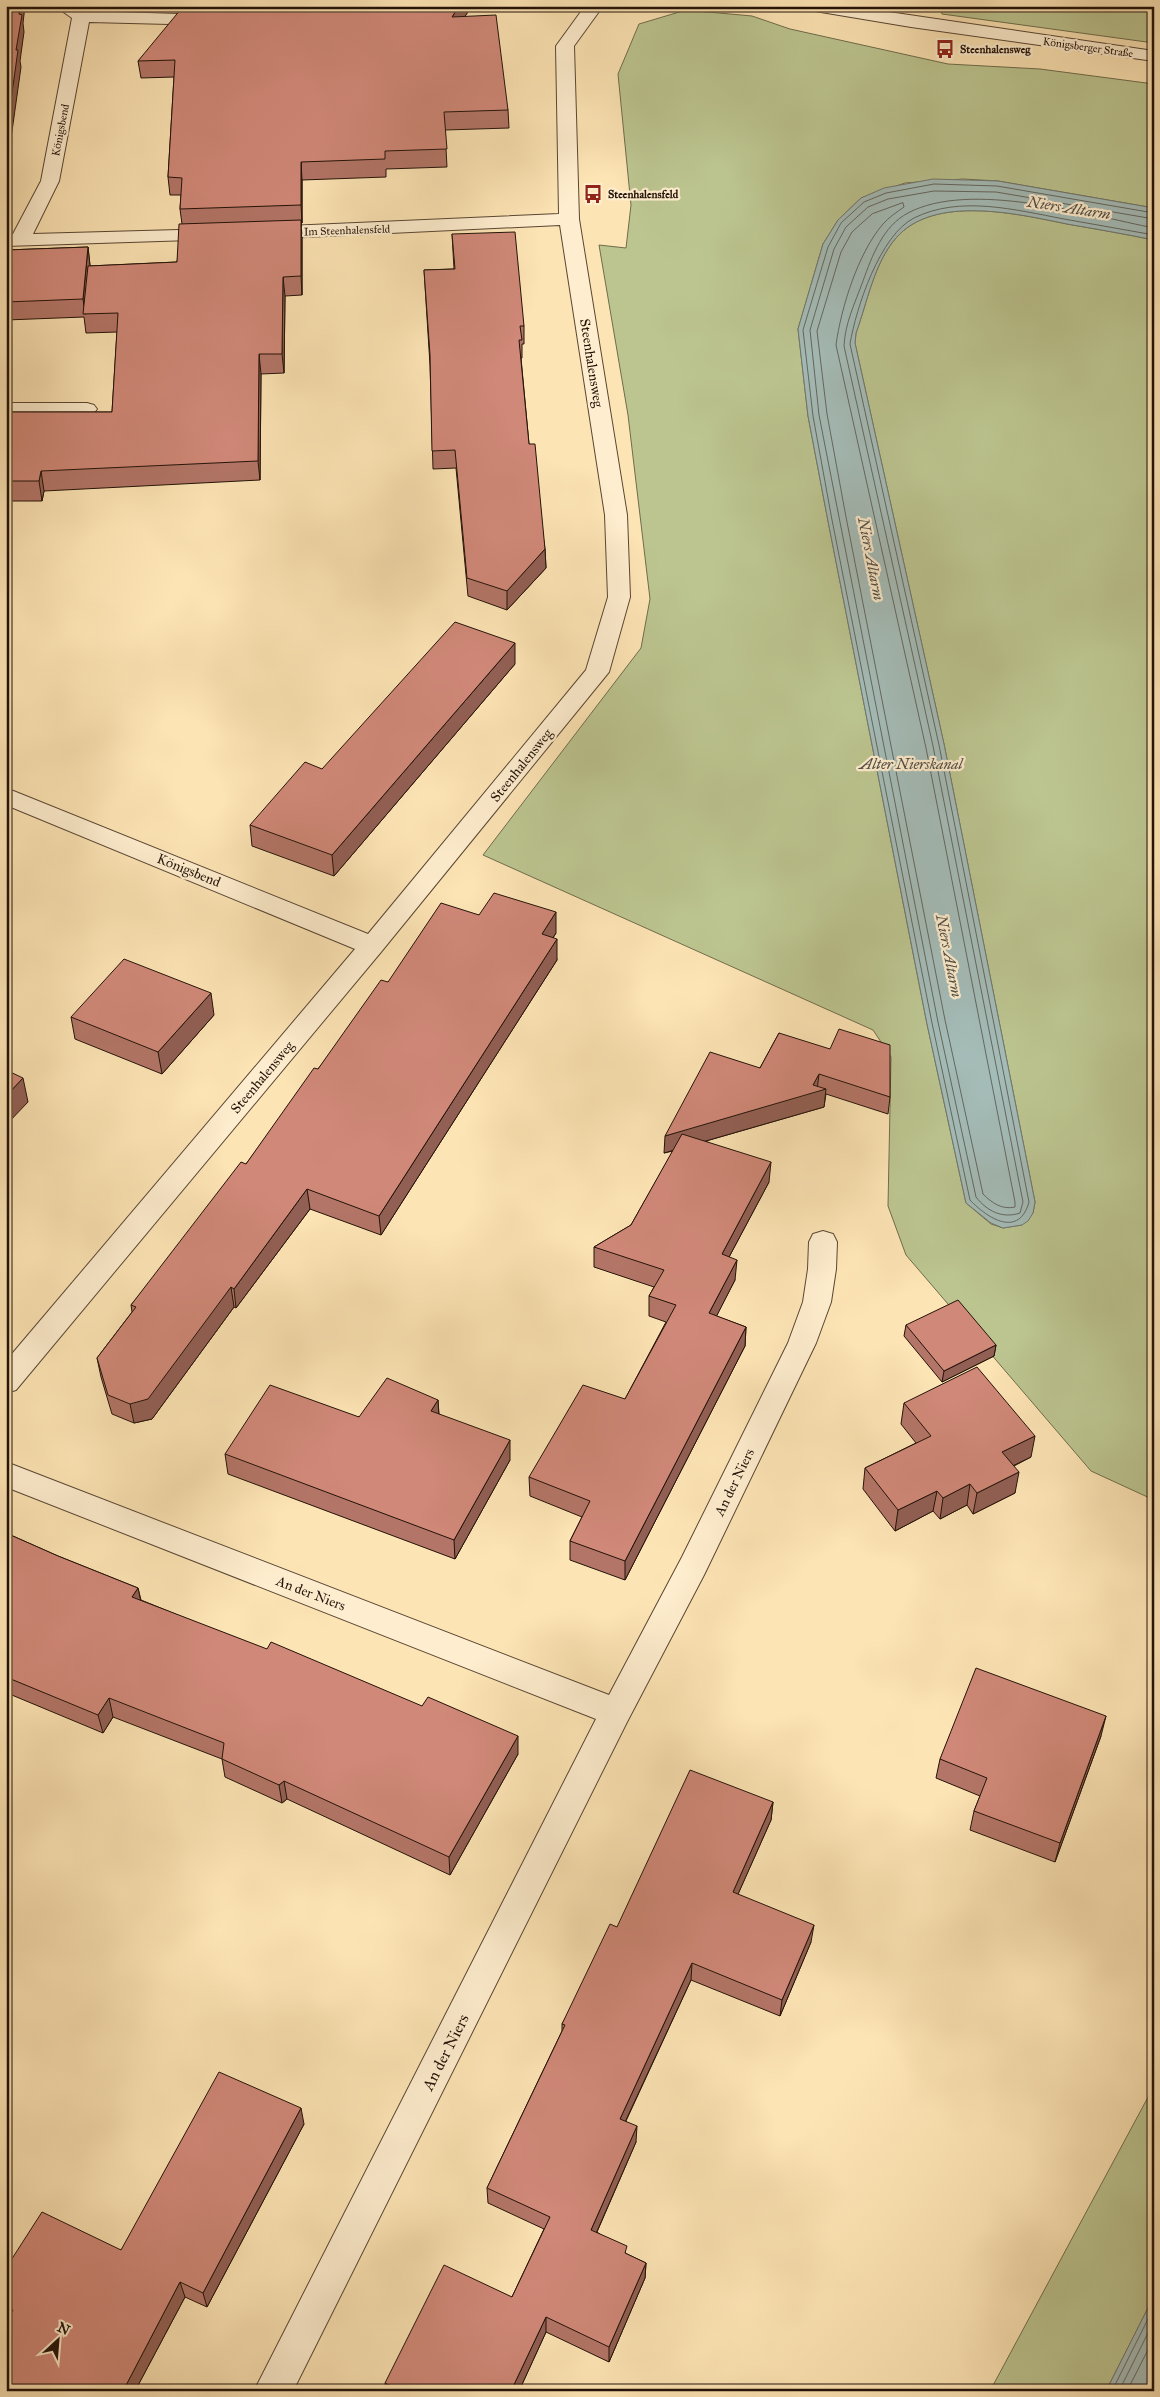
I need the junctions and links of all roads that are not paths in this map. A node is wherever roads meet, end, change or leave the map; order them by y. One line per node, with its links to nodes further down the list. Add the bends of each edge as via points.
1 (64, 6): 5 (street)
2 (594, 6): 9 (street, Steenhalensweg, via 565,46)
3 (815, 6): 7 (street, Königsberger Straße)
4 (920, 6): 7 (street)
5 (81, 16): 6 (street); 12 (street, Königsbend, via 50,181)
6 (224, 21)
7 (911, 22): 8 (street, Königsberger Straße)
8 (1154, 56)
9 (569, 219): 11 (street, Im Steenhalensfeld); 16 (street, Steenhalensweg, via 616,515 619,597 597,672)
10 (230, 234): 12 (street)
11 (250, 234)
12 (14, 239)
13 (6, 409): 14 (street)
14 (87, 409)
15 (6, 796): 16 (street, Königsbend)
16 (372, 946): 18 (street, Steenhalensweg)
17 (823, 1242): 20 (street, An der Niers, via 817,1302 802,1343 693,1566)
18 (6, 1382)
19 (6, 1474): 20 (street, An der Niers)
20 (616, 1712): 21 (street, An der Niers)
21 (273, 2391)

